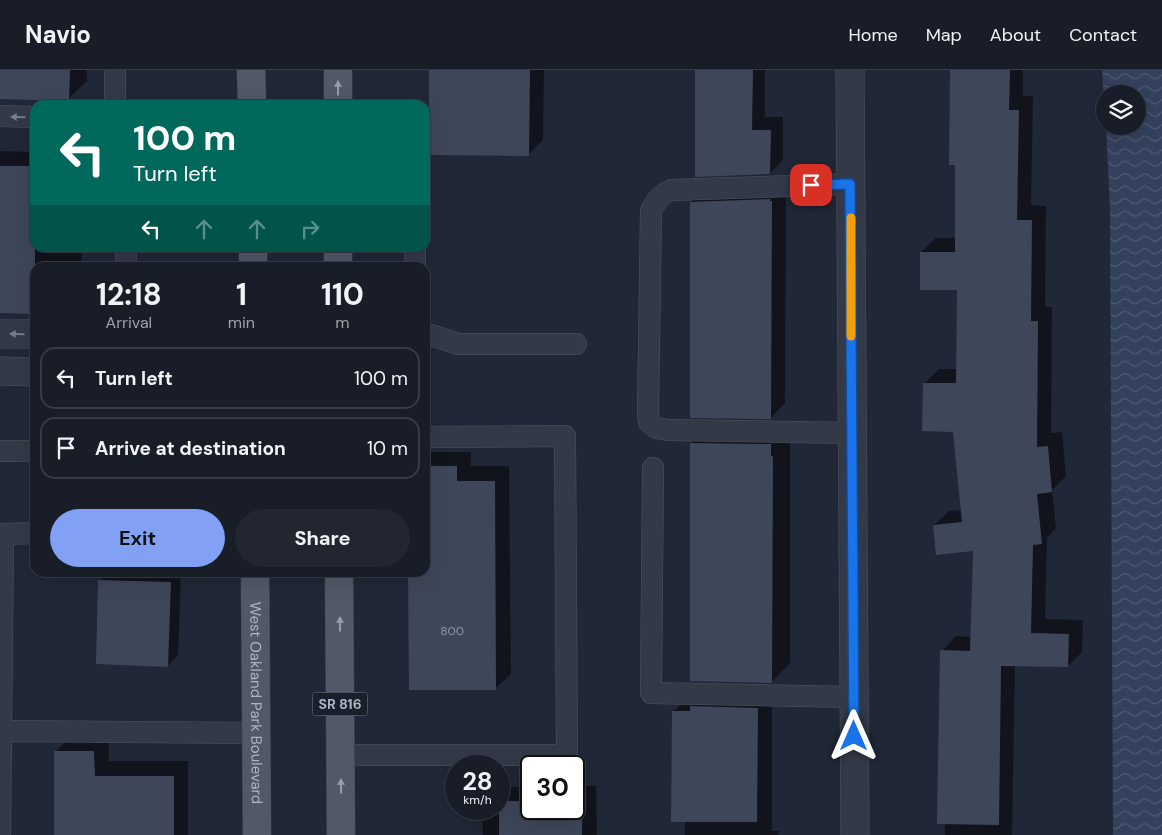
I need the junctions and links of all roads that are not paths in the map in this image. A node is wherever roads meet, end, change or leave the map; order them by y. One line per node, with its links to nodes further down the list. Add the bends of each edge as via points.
1 (115, 70): 5 (lane)
2 (251, 70): 6 (main road)
3 (338, 70): 7 (main road, one-way to 3)
4 (850, 70): 10 (street)
5 (115, 100)
6 (252, 100)
7 (338, 100)
8 (0, 116): 9 (lane, one-way to 8)
9 (30, 117)
10 (850, 184): 17 (street); 17 (lane, via 671,190 661,195 651,211 648,413 649,422 656,428 668,430)
11 (0, 334): 12 (street, one-way to 11)
12 (30, 334)
13 (430, 335): 14 (lane, via 458,344)
14 (576, 344)
15 (0, 371): 16 (street)
16 (30, 372)
17 (852, 433): 25 (street)
18 (430, 437): 28 (lane, via 564,436 567,755)
19 (0, 450): 20 (lane)
20 (30, 451)
21 (653, 468): 25 (lane, via 651,693)
22 (30, 533): 26 (lane, via 3,534)
23 (255, 577): 27 (main road, West Oakland Park Boulevard)
24 (339, 577): 28 (main road, SR 816, one-way to 24)
25 (854, 697): 32 (street)
26 (1, 731): 27 (lane); 29 (lane)
27 (256, 733): 30 (main road, West Oakland Park Boulevard)
28 (341, 755): 31 (main road, SR 816, one-way to 28)
29 (0, 835)
30 (257, 835)
31 (342, 835)
32 (855, 835)

